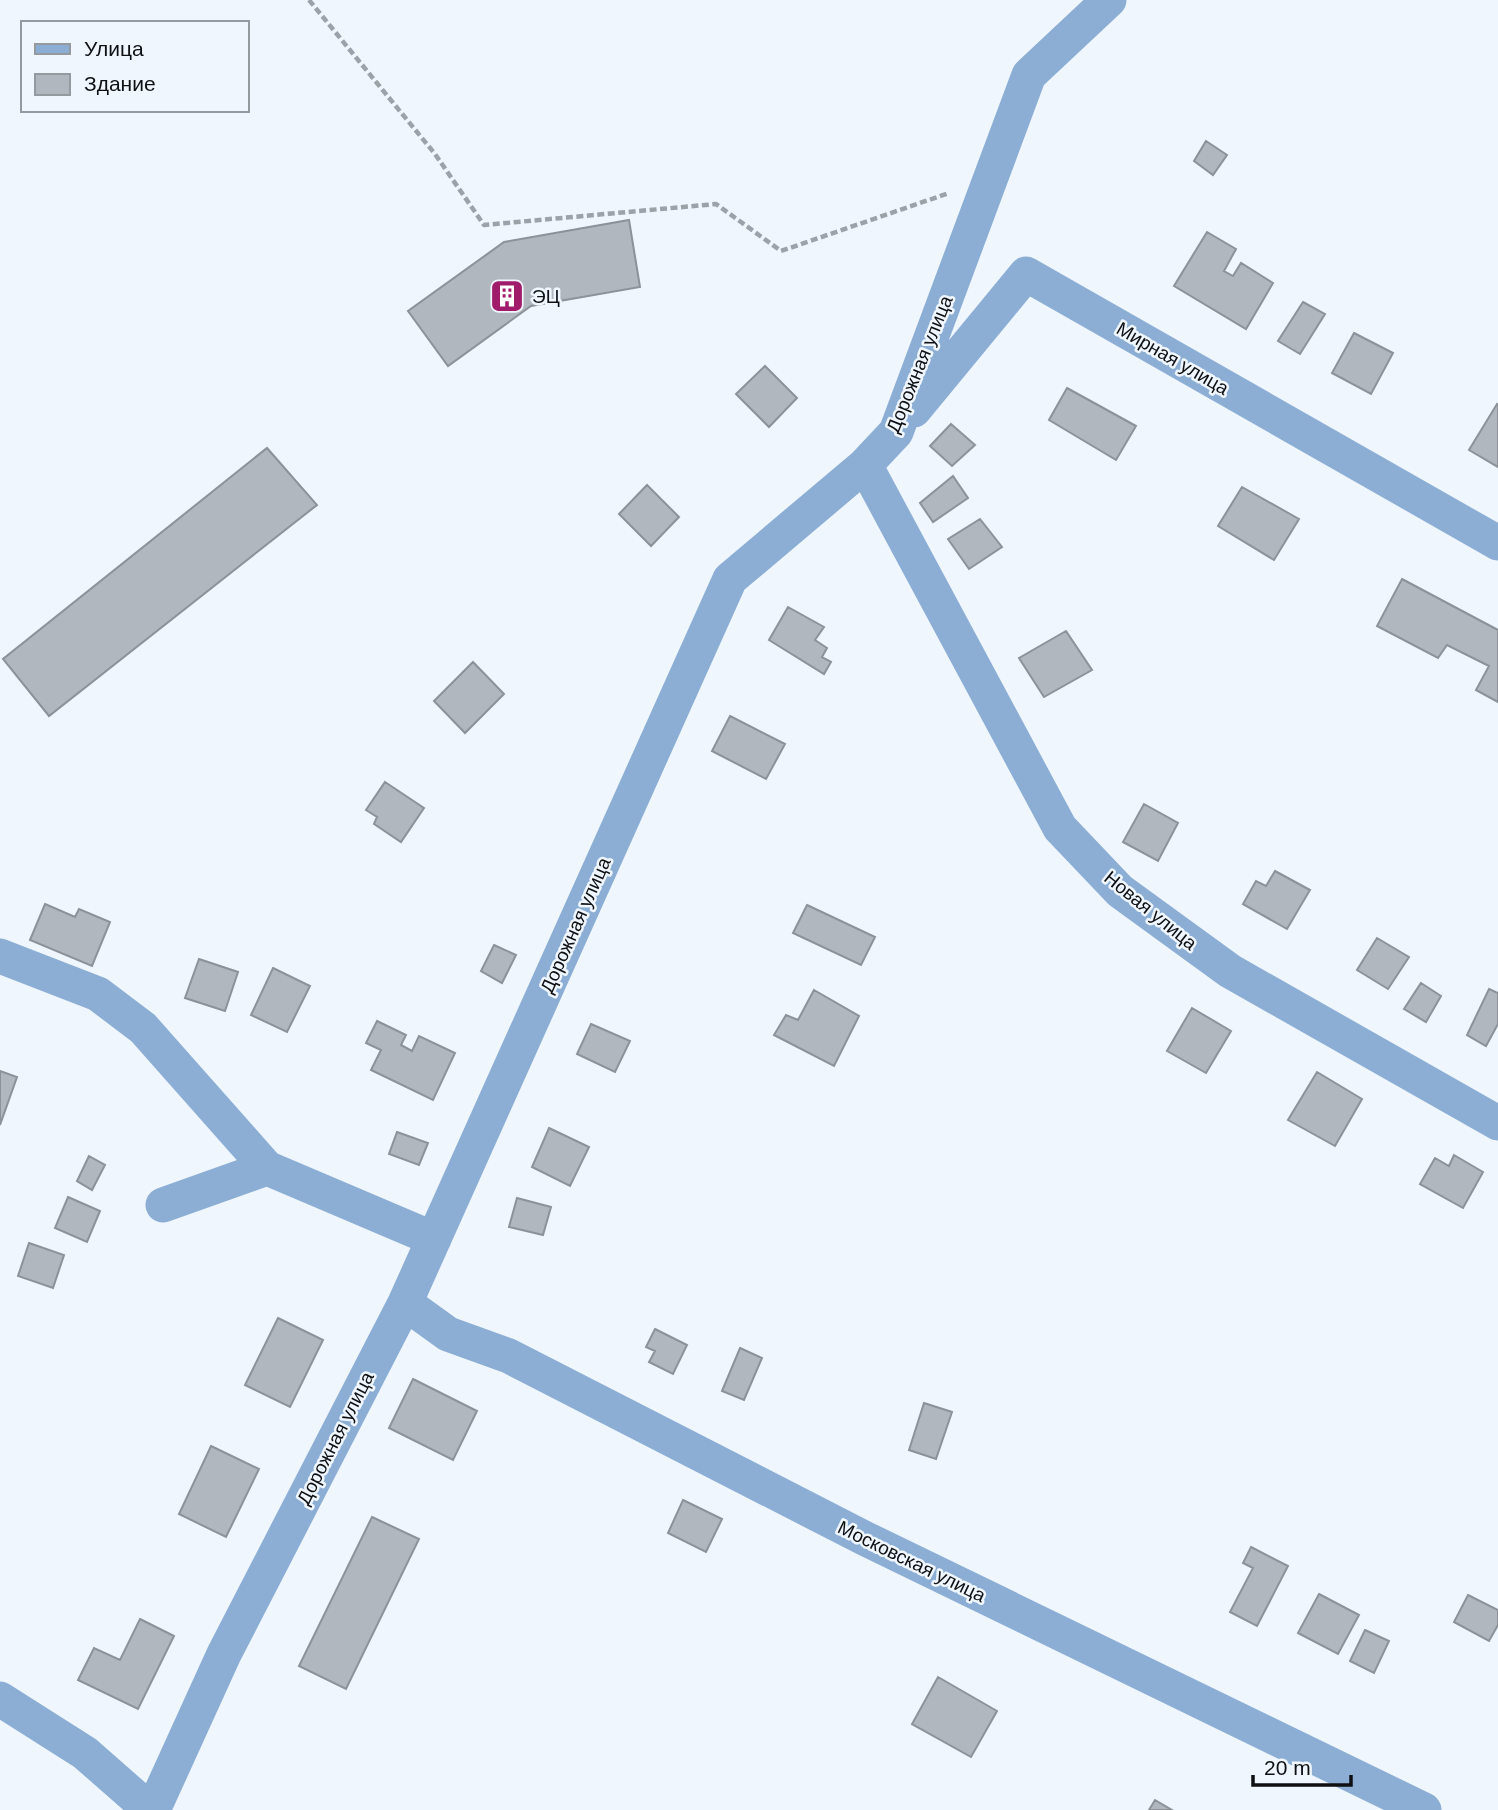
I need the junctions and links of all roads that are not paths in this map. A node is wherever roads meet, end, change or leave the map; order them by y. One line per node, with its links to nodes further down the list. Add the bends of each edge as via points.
1 (1109, 0): 2 (street, Дорожная улица, via 1029,75)
2 (896, 432): 3 (street, Дорожная улица); 4 (street, Мирная улица, via 1026,274)
3 (865, 465): 6 (street, Новая улица, via 1060,828 1112,882 1230,971); 9 (street, Дорожная улица, via 730,579)
4 (1498, 543)
5 (0, 956): 7 (street, via 98,994 143,1028)
6 (1498, 1123)
7 (267, 1168): 8 (street); 9 (street)
8 (163, 1205)
9 (434, 1239): 10 (street, Дорожная улица)
10 (405, 1303): 12 (street, Московская улица, via 448,1334 509,1356 866,1539); 13 (street, Дорожная улица, via 224,1654)
11 (0, 1699): 13 (street, via 85,1753)
12 (1409, 1806)
13 (151, 1810)

